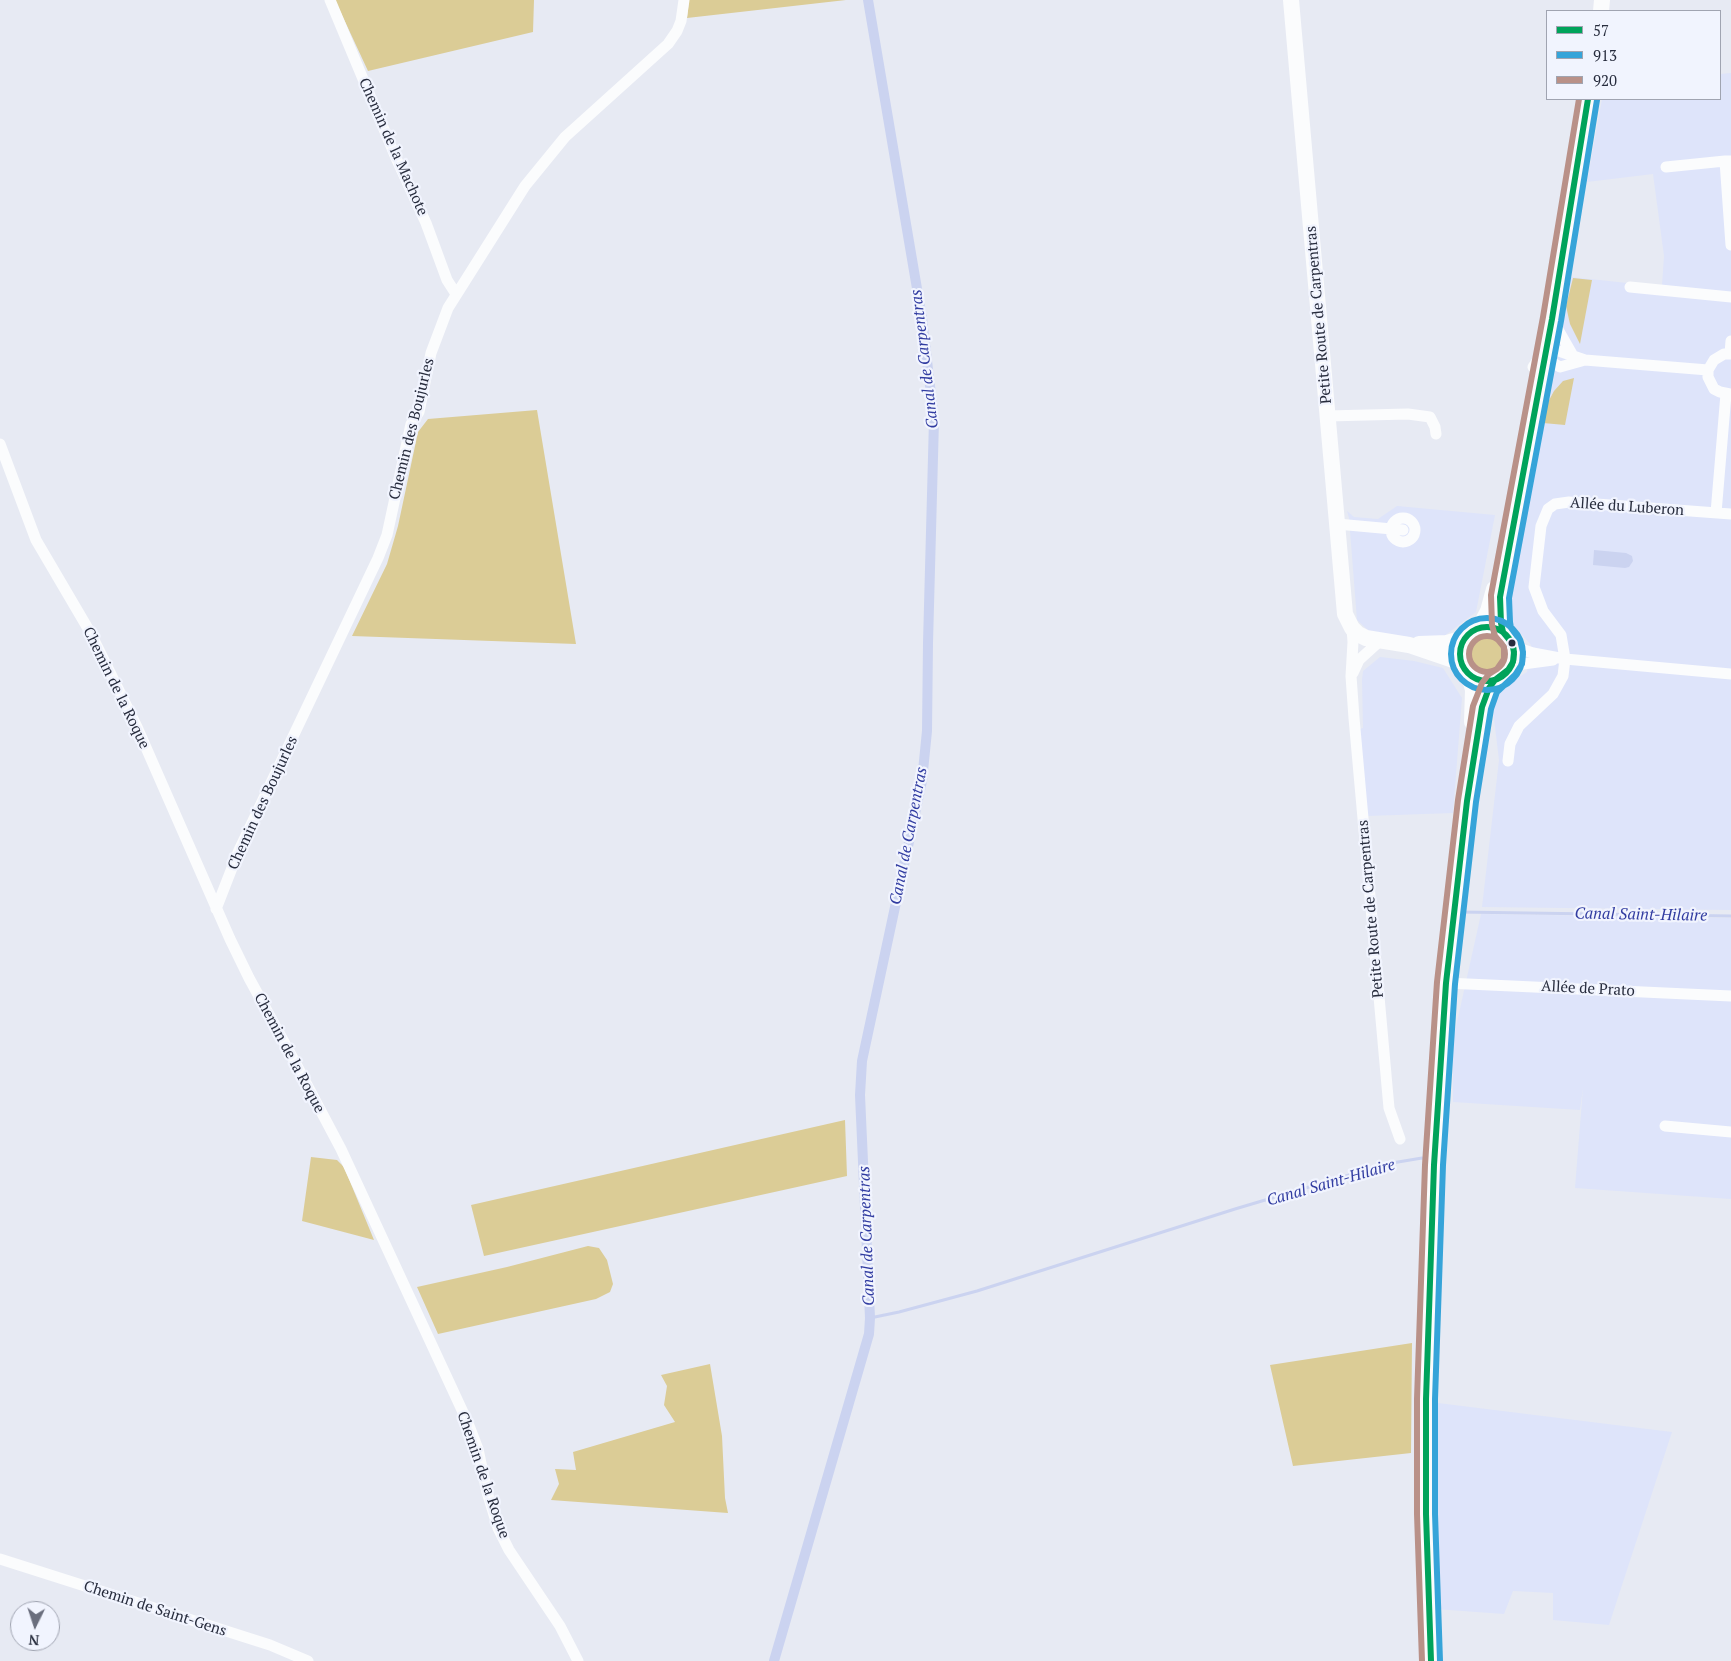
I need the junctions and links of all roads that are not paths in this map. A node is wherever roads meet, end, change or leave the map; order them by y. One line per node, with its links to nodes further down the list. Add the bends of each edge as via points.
1 (330, 0): 9 (street, Chemin de la Machote, via 426,223 447,280)
2 (684, 0): 9 (street, Chemin des Boujurles, via 681,21 668,44 565,137 525,186)
3 (1291, 0): 21 (main road, Petite Route de Carpentras)
4 (1588, 100): 11 (main road)
5 (1728, 161): 6 (street); 7 (street)
6 (1666, 167)
7 (1731, 245)
8 (1630, 287): 10 (street)
9 (456, 294): 42 (street, Chemin des Boujurles, via 431,353 419,412 411,424 387,536 239,850)
10 (1731, 297)
11 (1548, 320): 13 (street); 15 (main road); 15 (main road)
12 (1731, 341): 14 (street)
13 (1572, 354): 15 (street); 16 (street)
14 (1730, 354): 18 (street, via 1714,360)
15 (1541, 357): 17 (street); 19 (main road); 29 (main road, via 1492,597)
16 (1585, 360): 17 (street); 18 (street)
17 (1560, 366): 19 (street)
18 (1708, 370): 20 (street, via 1710,383 1720,392)
19 (1538, 391): 31 (main road, via 1500,597 1500,614)
20 (1729, 394): 24 (street)
21 (1327, 416): 22 (street, via 1408,414 1430,417); 26 (main road, Petite Route de Carpentras)
22 (1436, 434)
23 (0, 444): 42 (street, Chemin de la Roque, via 36,540 90,632 137,727)
24 (1716, 513): 25 (street, Allée du Luberon); 34 (street, Allée du Luberon, via 1569,502 1548,509 1541,526 1534,587 1543,611 1561,635)
25 (1731, 514)
26 (1337, 524): 27 (street); 28 (main road, Petite Route de Carpentras, via 1345,614)
27 (1403, 530)
28 (1352, 628): 32 (main road, via 1366,638); 38 (street, Petite Route de Carpentras)
29 (1479, 628): 30 (main road); 31 (main road, via 1495,628)
30 (1464, 638): 33 (main road, via 1447,643); 36 (main road, via 1460,657)
31 (1507, 638): 34 (street, via 1518,648); 35 (main road, via 1514,652)
32 (1381, 640): 33 (main road); 38 (street, via 1359,660)
33 (1409, 645): 36 (main road, via 1453,660)
34 (1565, 659): 35 (street, via 1523,664); 37 (street); 40 (street, via 1562,676 1553,694 1519,726 1510,744)
35 (1508, 670): 39 (main road)
36 (1466, 671): 39 (main road, via 1477,679); 41 (main road, via 1473,690)
37 (1731, 674)
38 (1351, 676): 47 (street, Petite Route de Carpentras, via 1388,1108)
39 (1495, 680): 41 (main road, via 1482,707)
40 (1508, 761)
41 (1467, 801): 43 (main road)
42 (216, 909): 50 (street, Chemin de la Roque, via 340,1149 468,1423 498,1528 560,1626)
43 (1446, 983): 44 (street, Allée de Prato); 51 (main road, via 1436,1110 1426,1399)
44 (1731, 996)
45 (1664, 1126): 46 (street)
46 (1731, 1132)
47 (1400, 1139)
48 (0, 1559): 49 (street, Chemin de Saint-Gens, via 270,1645)
49 (308, 1661)
50 (578, 1661)
51 (1431, 1661)

